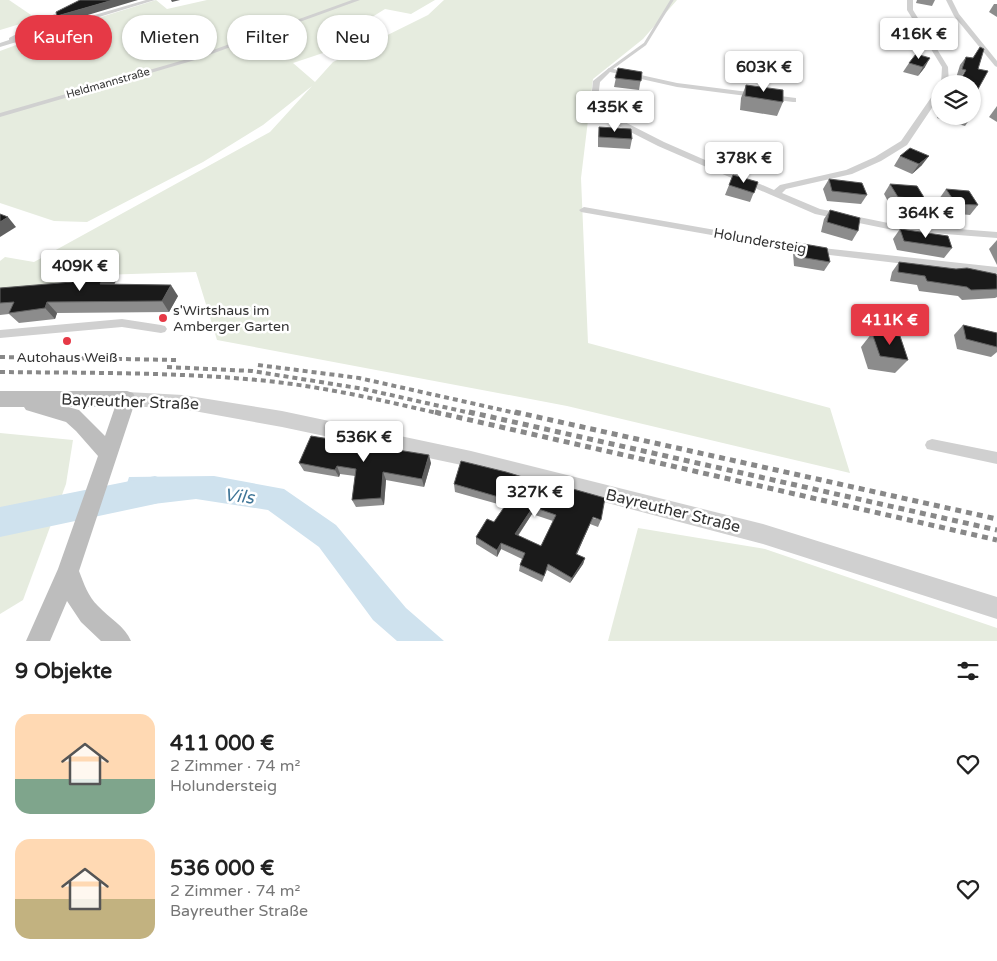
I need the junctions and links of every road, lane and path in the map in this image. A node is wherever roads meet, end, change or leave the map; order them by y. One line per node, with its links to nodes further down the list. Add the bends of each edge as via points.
1 (85, 0): 7 (street)
2 (152, 0): 7 (street)
3 (357, 0): 13 (street, Heldmannstraße, via 193,59)
4 (672, 0): 9 (lane, via 644,44)
5 (910, 0): 10 (street, via 910,10 946,67)
6 (949, 0): 8 (street, via 956,15)
7 (3, 44)
8 (997, 65)
9 (609, 70): 11 (street, via 677,85); 14 (street, via 597,81 594,99 594,107 602,114)
10 (946, 75)
11 (793, 100)
12 (931, 104): 14 (street, via 904,143 885,155 849,172 783,187)
13 (0, 115)
14 (775, 194): 16 (street, via 818,212 893,227)
15 (584, 210): 17 (street, Holundersteig, via 813,250)
16 (997, 235)
17 (997, 271)
18 (161, 329): 19 (street, via 122,324)
19 (0, 334)
20 (9, 399): 21 (main road, Bayreuther Straße); 23 (main road, Bayreuther Straße, via 72,416)
21 (126, 399): 23 (main road); 26 (street, Bayreuther Straße, via 182,402 282,419 471,459 763,534)
22 (932, 444): 24 (street)
23 (107, 452): 25 (main road)
24 (997, 458)
25 (68, 571): 27 (main road); 29 (main road, via 78,600)
26 (997, 608)
27 (51, 614): 28 (main road)
28 (38, 641)
29 (119, 641)

